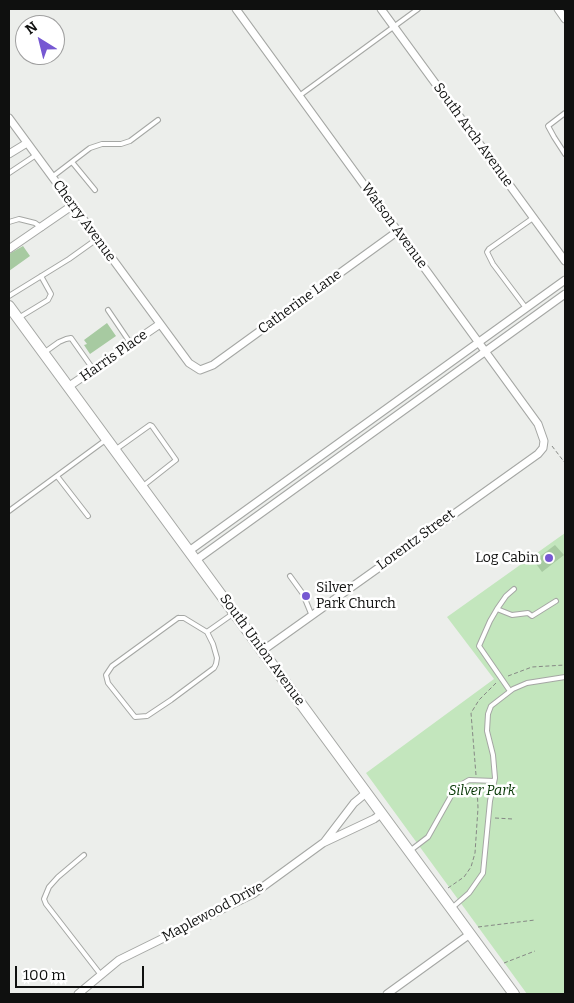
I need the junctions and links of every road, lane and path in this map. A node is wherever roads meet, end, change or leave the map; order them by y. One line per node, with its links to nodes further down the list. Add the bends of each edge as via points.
1 (236, 9): 7 (street, Watson Avenue)
2 (381, 9): 6 (street, South Arch Avenue)
3 (418, 9): 6 (lane)
4 (558, 9): 5 (street)
5 (565, 19)
6 (394, 26): 7 (lane); 20 (street, South Arch Avenue)
7 (299, 96): 23 (street, Watson Avenue)
8 (565, 113): 13 (lane, via 548,126)
9 (9, 118): 11 (street, Cherry Avenue)
10 (158, 120): 15 (lane, via 130,142 90,148)
11 (27, 143): 12 (street); 14 (street, Cherry Avenue)
12 (9, 154)
13 (565, 154)
14 (36, 155): 16 (lane); 17 (street, Cherry Avenue)
15 (72, 162): 17 (lane); 18 (lane)
16 (9, 173)
17 (52, 177): 19 (street, Cherry Avenue)
18 (95, 190)
19 (73, 205): 22 (street); 24 (street, Cherry Avenue)
20 (534, 218): 26 (street, South Arch Avenue); 32 (lane, via 488,252)
21 (9, 222): 22 (lane, via 19,219)
22 (42, 228): 25 (street)
23 (398, 231): 37 (street, Watson Avenue); 42 (street, Catherine Lane, via 214,365)
24 (98, 239): 27 (lane); 36 (street, Cherry Avenue)
25 (9, 249)
26 (565, 261)
27 (41, 276): 30 (lane); 34 (lane, via 51,294 48,300)
28 (565, 280): 32 (street)
29 (565, 294): 35 (street)
30 (9, 296)
31 (9, 306): 34 (main road, South Union Avenue)
32 (525, 309): 35 (street); 37 (street)
33 (108, 310): 38 (lane)
34 (18, 318): 40 (main road, South Union Avenue)
35 (531, 319): 39 (street)
36 (160, 324): 38 (street, Harris Place); 42 (street, Cherry Avenue, via 189,363)
37 (479, 342): 39 (street, Watson Avenue); 43 (street)
38 (131, 344): 41 (street, Harris Place)
39 (486, 351): 45 (street); 49 (street, Watson Avenue, via 538,424)
40 (44, 354): 41 (lane, via 71,338); 44 (main road, South Union Avenue)
41 (94, 370): 44 (street, Harris Place)
42 (200, 370)
43 (421, 384): 45 (street); 46 (street)
44 (68, 387): 48 (main road, South Union Avenue)
45 (427, 393): 47 (street)
46 (366, 424): 47 (street); 53 (street)
47 (373, 433): 54 (street)
48 (107, 440): 51 (main road, South Union Avenue); 55 (lane)
49 (544, 446): 68 (street, Lorentz Street, via 538,454)
50 (553, 446): 52 (path)
51 (115, 450): 56 (main road, South Union Avenue); 56 (lane, via 150,425 158,434 176,460)
52 (565, 463)
53 (310, 464): 54 (street); 57 (street)
54 (317, 473): 59 (street)
55 (57, 476): 58 (lane); 60 (lane)
56 (142, 487): 61 (main road, South Union Avenue)
57 (254, 503): 59 (street); 61 (street)
58 (9, 511)
59 (262, 513): 62 (street)
60 (88, 516)
61 (189, 551): 62 (main road, South Union Avenue)
62 (196, 560): 67 (main road, South Union Avenue)
63 (290, 576): 68 (lane, via 303,594)
64 (514, 589): 66 (lane)
65 (556, 601): 66 (lane, via 532,616 528,613 512,616)
66 (497, 609): 73 (lane, via 479,646)
67 (234, 613): 69 (lane); 70 (main road, South Union Avenue)
68 (312, 616): 70 (street, Lorentz Street)
69 (207, 632): 69 (lane, via 184,618 178,618 112,666 106,675 108,683 135,717 147,716 214,668 217,658)
70 (262, 651): 77 (main road, South Union Avenue)
71 (565, 666): 73 (path, via 532,667)
72 (565, 677): 74 (lane, via 527,683)
73 (502, 679): 74 (lane); 75 (path, via 489,688 471,713)
74 (510, 691): 76 (lane, via 492,706 488,714 487,731 493,755)
75 (476, 780): 76 (lane); 82 (lane, via 462,784 451,796 428,837); 84 (path, via 478,808 471,867 464,877)
76 (494, 781): 79 (lane)
77 (366, 793): 78 (main road, South Union Avenue); 81 (street, Maplewood Drive, via 354,803)
78 (381, 814): 81 (street, Maplewood Drive); 82 (main road, South Union Avenue)
79 (489, 818): 80 (path); 85 (lane, via 484,873)
80 (513, 819)
81 (323, 843): 90 (street, Maplewood Drive, via 253,894 119,960)
82 (409, 851): 84 (main road, South Union Avenue)
83 (84, 855): 90 (lane, via 48,887 44,899)
84 (440, 894): 85 (main road, South Union Avenue)
85 (451, 909): 87 (main road, South Union Avenue)
86 (535, 920): 87 (path)
87 (474, 931): 92 (street); 93 (main road, South Union Avenue)
88 (535, 951): 89 (path)
89 (504, 963)
90 (100, 975): 91 (street, Maplewood Drive)
91 (78, 994)
92 (387, 994)
93 (514, 994)

